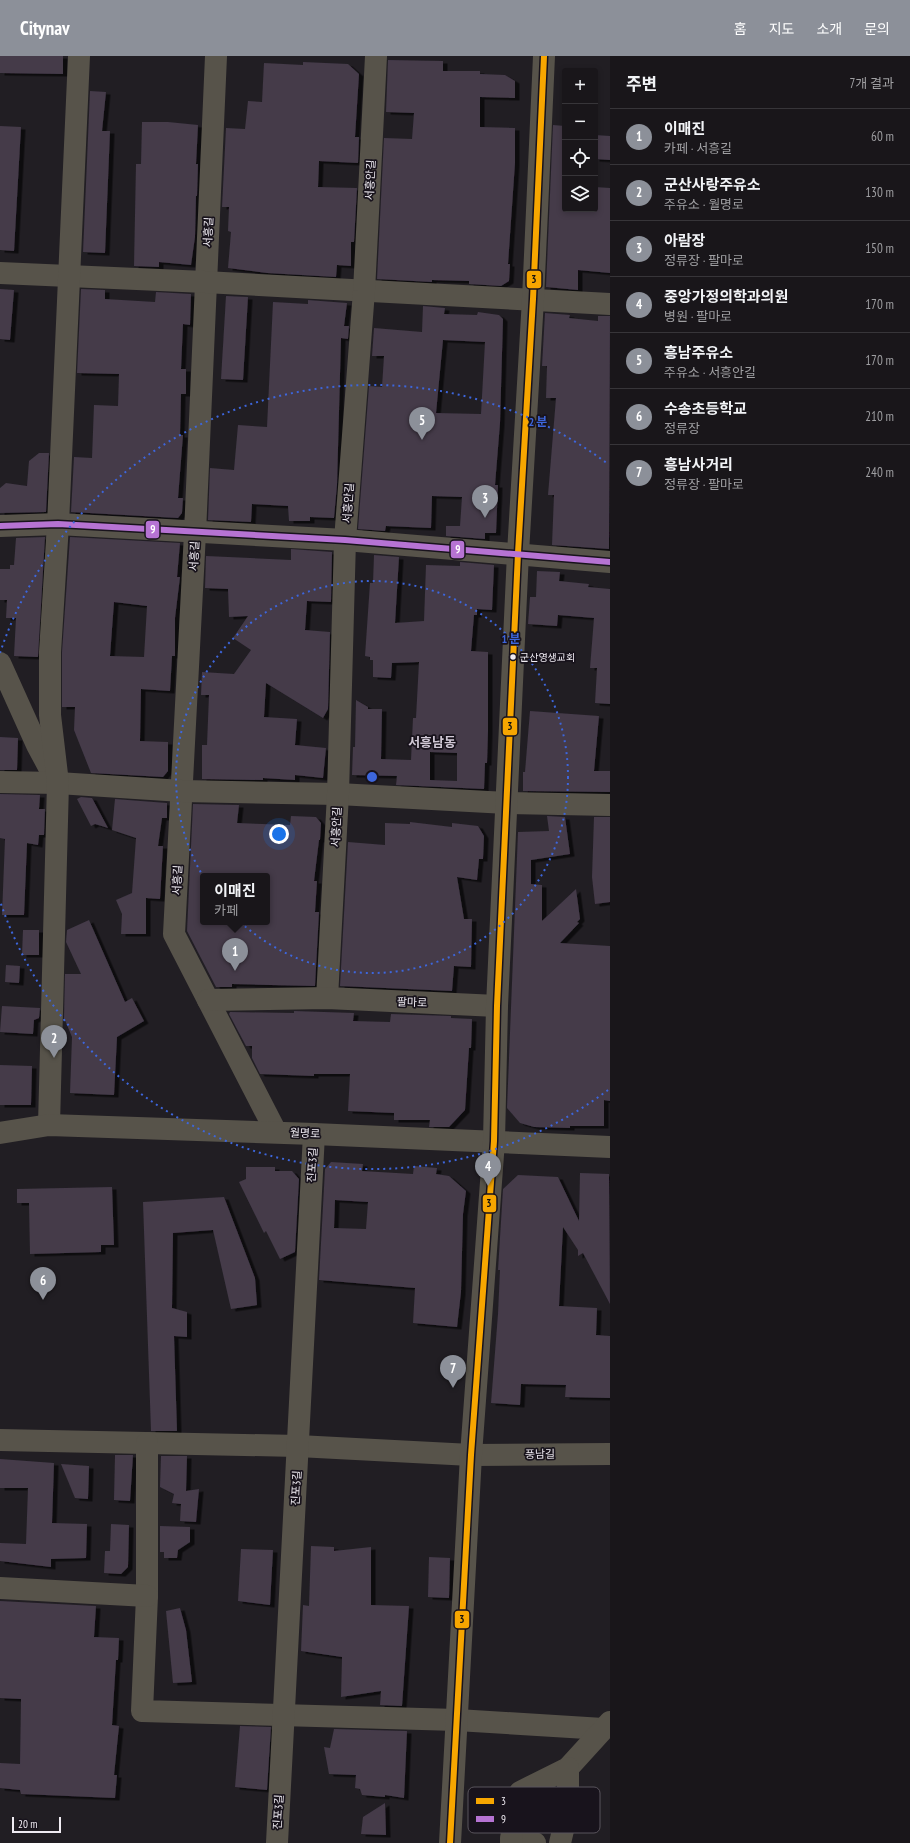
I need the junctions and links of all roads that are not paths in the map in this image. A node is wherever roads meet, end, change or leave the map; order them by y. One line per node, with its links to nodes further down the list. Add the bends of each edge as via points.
1 (79, 56): 6 (street)
2 (216, 56): 7 (street, 서흥길)
3 (376, 56): 8 (street, 서흥안길)
4 (544, 56): 9 (street)
5 (0, 273): 6 (street)
6 (68, 276): 7 (street); 11 (street)
7 (205, 282): 8 (street); 13 (street, 서흥길)
8 (364, 291): 9 (street); 14 (street, 서흥안길)
9 (533, 299): 10 (street); 15 (street)
10 (610, 304)
11 (58, 524): 12 (street); 13 (street); 19 (street, via 50,652 50,715)
12 (0, 526)
13 (195, 533): 14 (street); 20 (street, 서흥길)
14 (346, 540): 15 (street); 21 (street, 서흥안길)
15 (518, 553): 16 (street); 22 (street)
16 (610, 562)
17 (0, 663): 19 (street, via 37,745)
18 (0, 782): 19 (street)
19 (58, 783): 20 (street); 27 (street)
20 (182, 791): 21 (street); 25 (street, 서흥길, via 174,934)
21 (338, 794): 22 (street); 24 (street, 서흥안길)
22 (507, 802): 23 (street); 26 (street)
23 (610, 805)
24 (327, 998): 25 (street); 26 (street, 팔마로)
25 (208, 1000): 28 (street, 서흥길)
26 (497, 1006): 31 (street)
27 (49, 1125): 28 (street, 월명로); 29 (street, 월명로)
28 (276, 1132): 30 (street, 월명로)
29 (0, 1133)
30 (314, 1134): 31 (street, 월명로); 35 (street, 진포3길)
31 (494, 1141): 32 (street, 월명로); 37 (street)
32 (610, 1147)
33 (0, 1440): 34 (street, 풍남길)
34 (147, 1443): 35 (street, 풍남길); 39 (street)
35 (298, 1446): 37 (street, 풍남길); 40 (street, 진포3길)
36 (610, 1454): 37 (street, 풍남길)
37 (471, 1455): 41 (street)
38 (0, 1588): 39 (street)
39 (147, 1596): 40 (street, via 142,1711)
40 (284, 1714): 41 (street); 48 (street, 진포3길)
41 (457, 1720): 42 (street); 49 (street)
42 (606, 1725): 43 (street)
43 (568, 1768): 44 (street); 45 (street)
44 (530, 1787)
45 (568, 1787)
46 (562, 1833): 51 (street)
47 (511, 1841): 50 (street)
48 (277, 1843)
49 (450, 1843)
50 (535, 1843)
51 (560, 1843)

